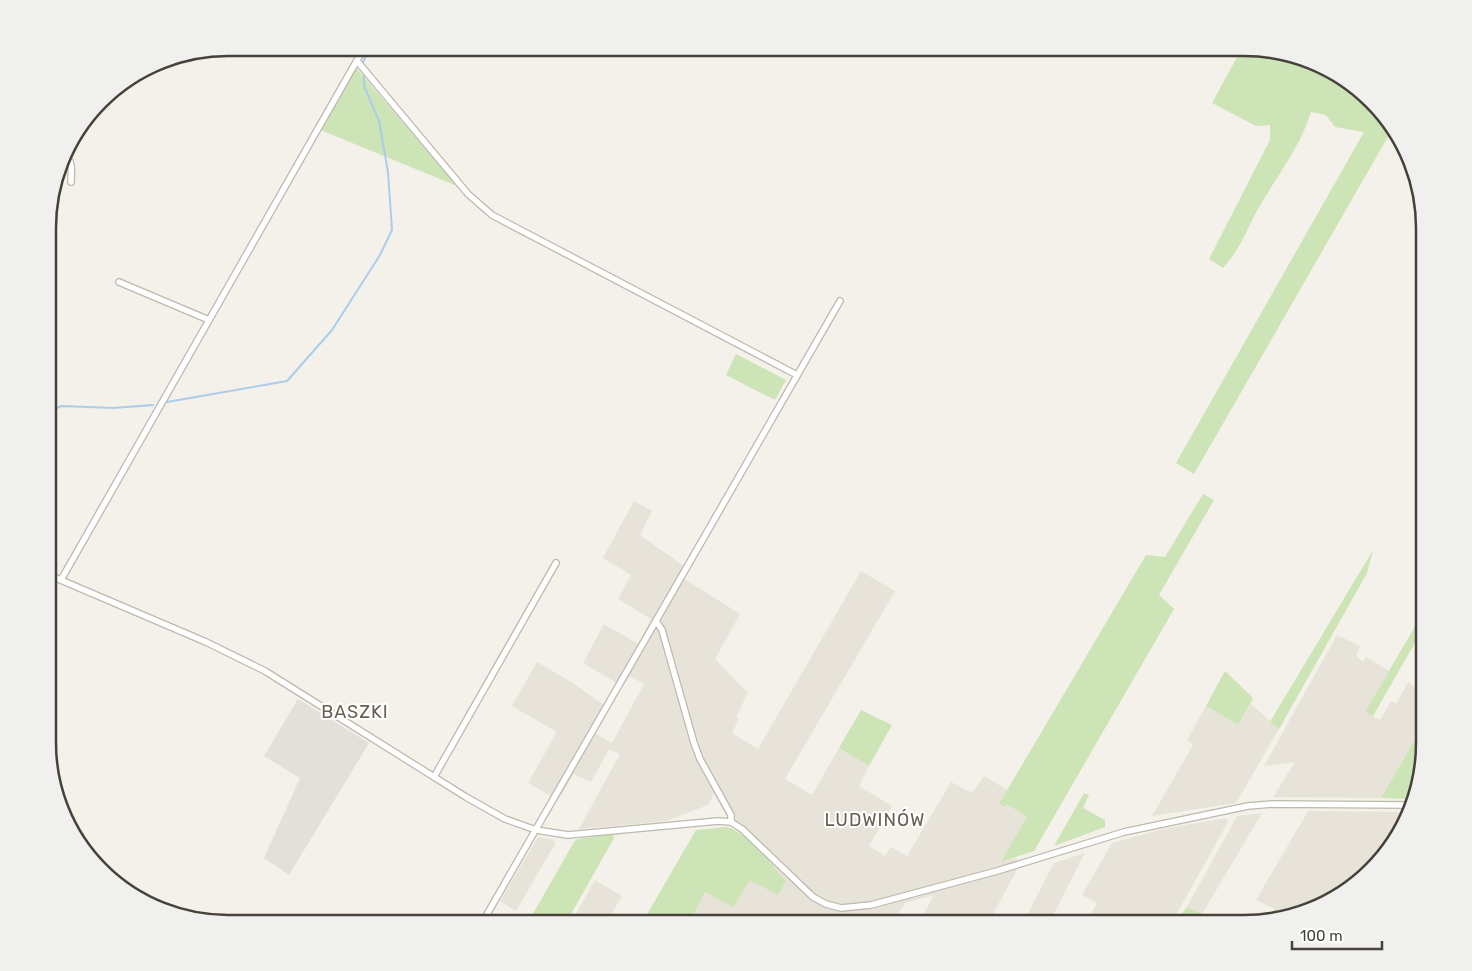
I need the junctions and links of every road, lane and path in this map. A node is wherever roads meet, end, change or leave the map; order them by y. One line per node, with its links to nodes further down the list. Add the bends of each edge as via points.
1 (360, 56): 2 (street)
2 (357, 61): 7 (street); 8 (street, via 468,194 492,216)
3 (70, 161): 4 (street)
4 (70, 182)
5 (119, 282): 7 (street)
6 (840, 301): 8 (street)
7 (209, 320): 11 (street)
8 (797, 375): 12 (street)
9 (556, 563): 13 (street)
10 (56, 578): 11 (street)
11 (61, 580): 13 (street, via 265,671)
12 (656, 621): 15 (street, via 662,630 700,759 731,815); 16 (street)
13 (434, 777): 16 (street, via 494,814)
14 (1404, 804): 15 (street, via 1244,806 1141,828 988,873 850,908 826,904 813,897 747,833)
15 (731, 822): 16 (street, via 583,834)
16 (536, 830): 17 (street)
17 (487, 915)

